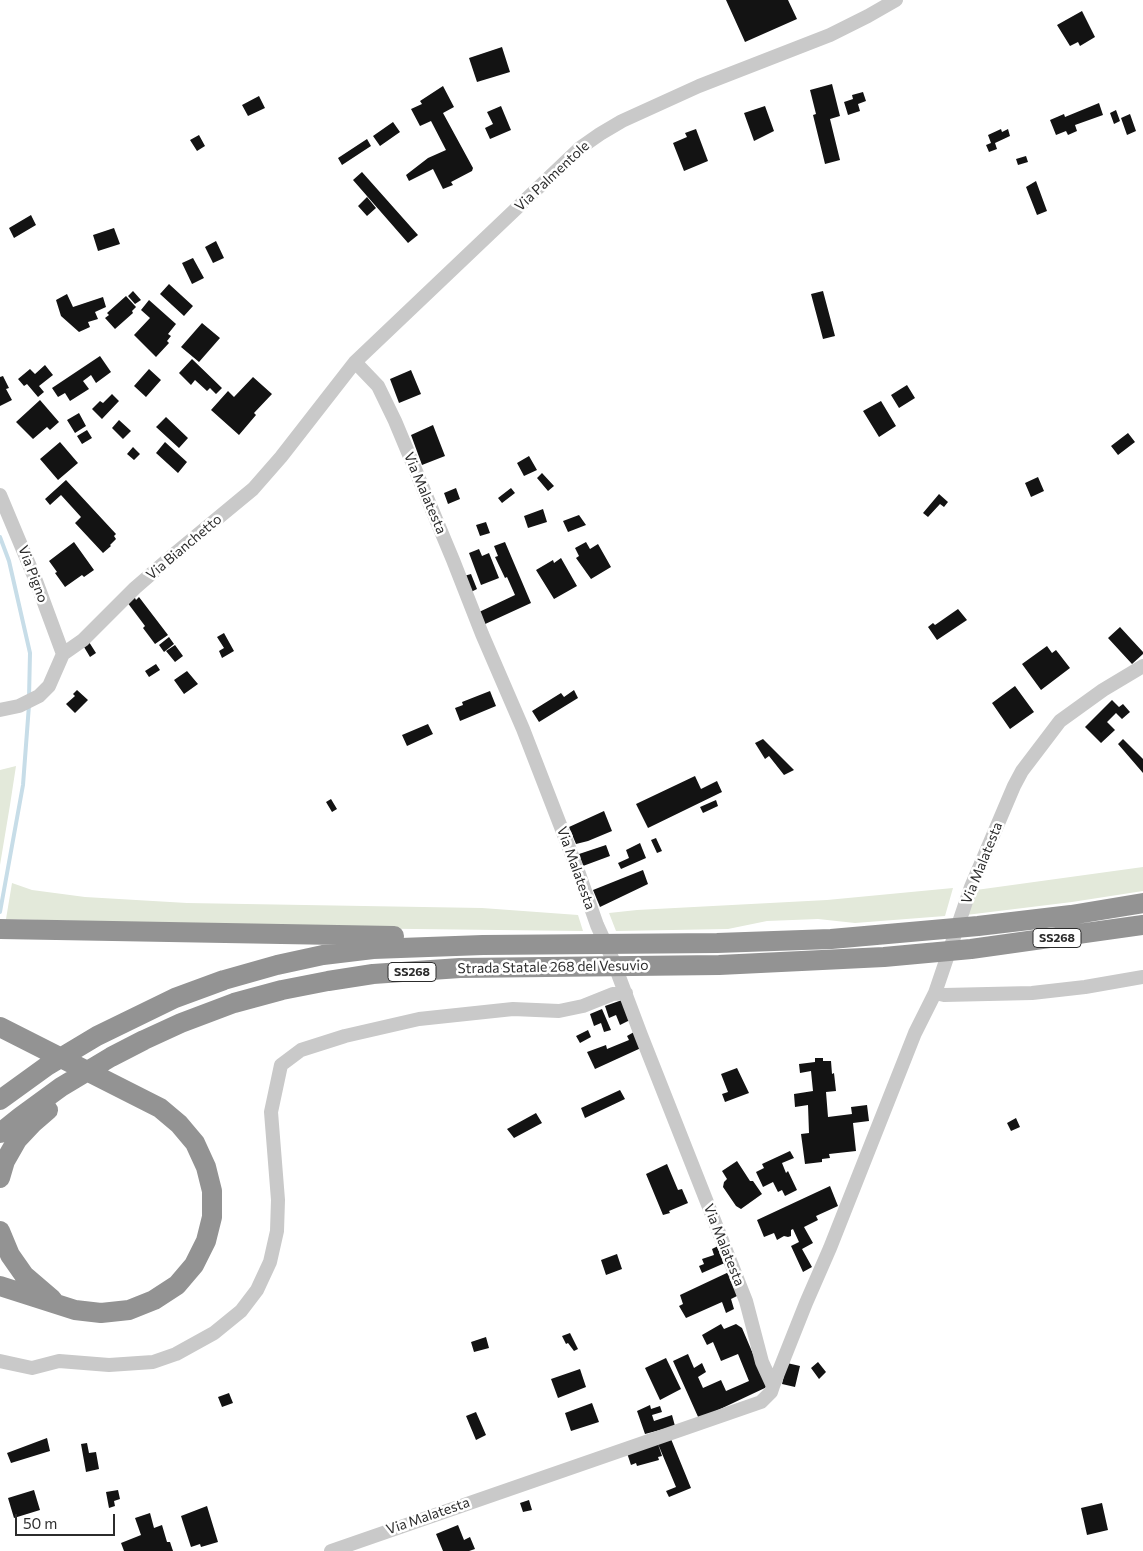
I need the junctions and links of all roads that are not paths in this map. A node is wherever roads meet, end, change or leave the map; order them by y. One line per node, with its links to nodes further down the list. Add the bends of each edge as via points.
1 (896, 0): 2 (street, Via Palmentole, via 830,35 698,86 600,134 561,164)
2 (355, 362): 4 (street, Via Bianchetto, via 282,457 253,489 157,568 83,640); 13 (street, Via Malatesta, via 378,386 395,421 523,729)
3 (0, 495): 4 (street, Via Pigno)
4 (63, 654): 6 (street, via 49,686 39,696 19,706)
5 (1143, 666): 12 (street, Via Malatesta, via 1060,721 1022,771 971,887)
6 (0, 710)
7 (1143, 903): 10 (highway, Strada Statale 268 del Vesuvio / SS268, via 978,926 822,939)
8 (1143, 925): 14 (highway, Strada Statale 268 del Vesuvio / SS268, via 971,949 792,963 460,968 373,974 282,990)
9 (9, 930): 10 (highway, via 394,936)
10 (483, 945): 16 (highway, Strada Statale 268 del Vesuvio / SS268, via 373,949 323,955 224,980 175,998 97,1036)
11 (1143, 977): 12 (street, via 1032,994)
12 (935, 993): 23 (street, Via Malatesta, via 915,1032)
13 (626, 994): 22 (street, via 613,994 584,1006 560,1011 513,1009 419,1019 301,1050 281,1065 271,1112 278,1200 277,1231 270,1262 257,1290 241,1311 214,1333 176,1354 153,1362 108,1365 59,1361 32,1368); 23 (street, Via Malatesta, via 746,1301 762,1362)
14 (234, 1003): 17 (highway, Strada Statale 268 del Vesuvio / SS268, via 181,1023 111,1057 61,1087); 18 (highway, via 77,1089 48,1110 18,1140 5,1161)
15 (0, 1027): 21 (highway, via 160,1108 195,1143 206,1167 212,1192 212,1216 206,1241 194,1265 177,1285 154,1300 129,1310 101,1313)
16 (0, 1100)
17 (0, 1133)
18 (0, 1178)
19 (0, 1231): 21 (highway, via 10,1255 24,1275)
20 (0, 1286): 21 (highway)
21 (57, 1304)
22 (0, 1361)
23 (773, 1386): 24 (street, Via Malatesta, via 762,1402)
24 (331, 1551)

